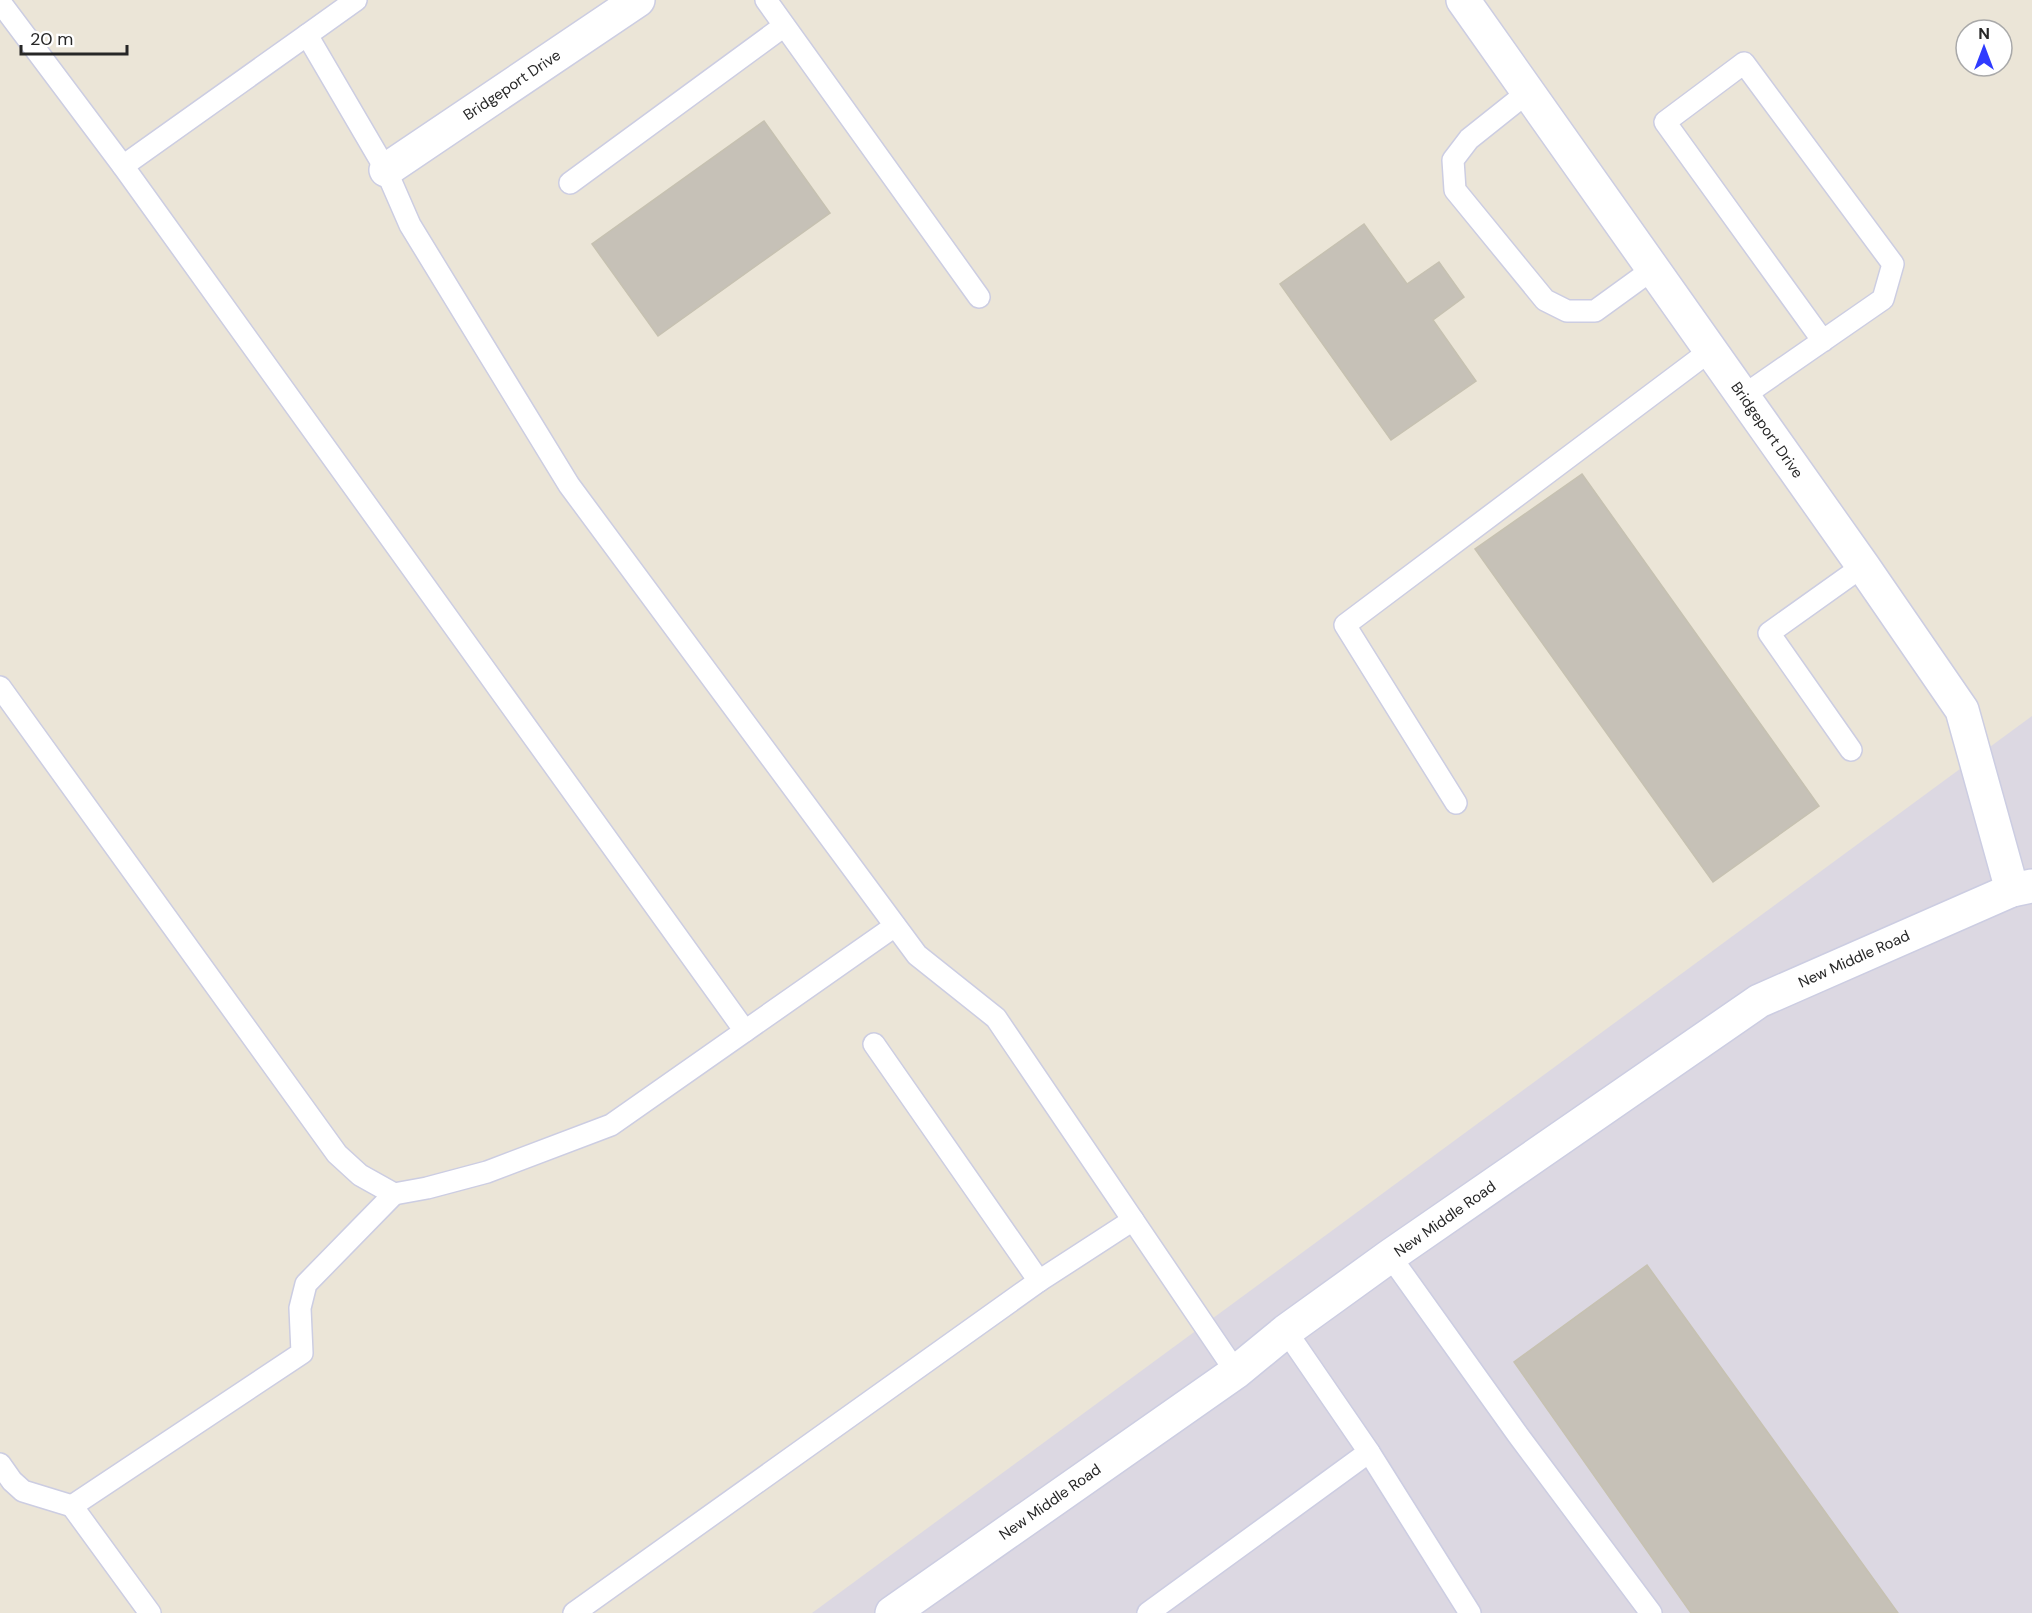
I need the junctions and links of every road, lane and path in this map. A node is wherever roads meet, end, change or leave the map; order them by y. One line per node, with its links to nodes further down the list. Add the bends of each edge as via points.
1 (356, 0): 7 (lane)
2 (638, 0): 10 (street, Bridgeport Drive)
3 (765, 0): 6 (lane)
4 (1463, 0): 8 (street, Bridgeport Drive)
5 (0, 3): 9 (lane)
6 (784, 26): 11 (lane); 13 (lane)
7 (307, 35): 9 (lane); 10 (lane)
8 (1528, 92): 12 (street, Bridgeport Drive); 12 (lane, via 1469,139 1453,160 1455,190 1545,300 1567,311 1595,311)
9 (123, 166): 23 (lane)
10 (386, 170): 22 (lane, via 410,225 569,485)
11 (570, 183)
12 (1653, 268): 15 (street, Bridgeport Drive)
13 (979, 297)
14 (1823, 341): 14 (lane, via 1883,299 1893,264 1744,63 1665,122); 16 (lane)
15 (1711, 350): 16 (street, Bridgeport Drive); 20 (lane, via 1345,625)
16 (1743, 396): 17 (street, Bridgeport Drive)
17 (1863, 566): 19 (lane, via 1769,633); 21 (street, Bridgeport Drive, via 1962,711)
18 (0, 687): 25 (lane, via 337,1154 360,1175)
19 (1851, 750)
20 (1456, 803)
21 (2022, 888): 27 (street, New Middle Road, via 1759,1001)
22 (895, 926): 23 (lane); 26 (lane, via 917,955 996,1018)
23 (745, 1031): 25 (lane, via 611,1125 487,1172)
24 (874, 1044): 28 (lane)
25 (394, 1194): 33 (lane, via 306,1284 300,1308 302,1353)
26 (1132, 1220): 28 (lane); 30 (lane)
27 (1390, 1256): 29 (street, New Middle Road); 39 (lane)
28 (1040, 1281): 35 (lane)
29 (1286, 1331): 30 (street, New Middle Road); 31 (lane)
30 (1236, 1372): 36 (street, New Middle Road)
31 (1369, 1452): 37 (lane); 38 (lane)
32 (0, 1464): 33 (lane, via 23,1491)
33 (72, 1506): 34 (lane)
34 (150, 1613)
35 (573, 1613)
36 (892, 1613)
37 (1148, 1613)
38 (1470, 1613)
39 (1651, 1613)

